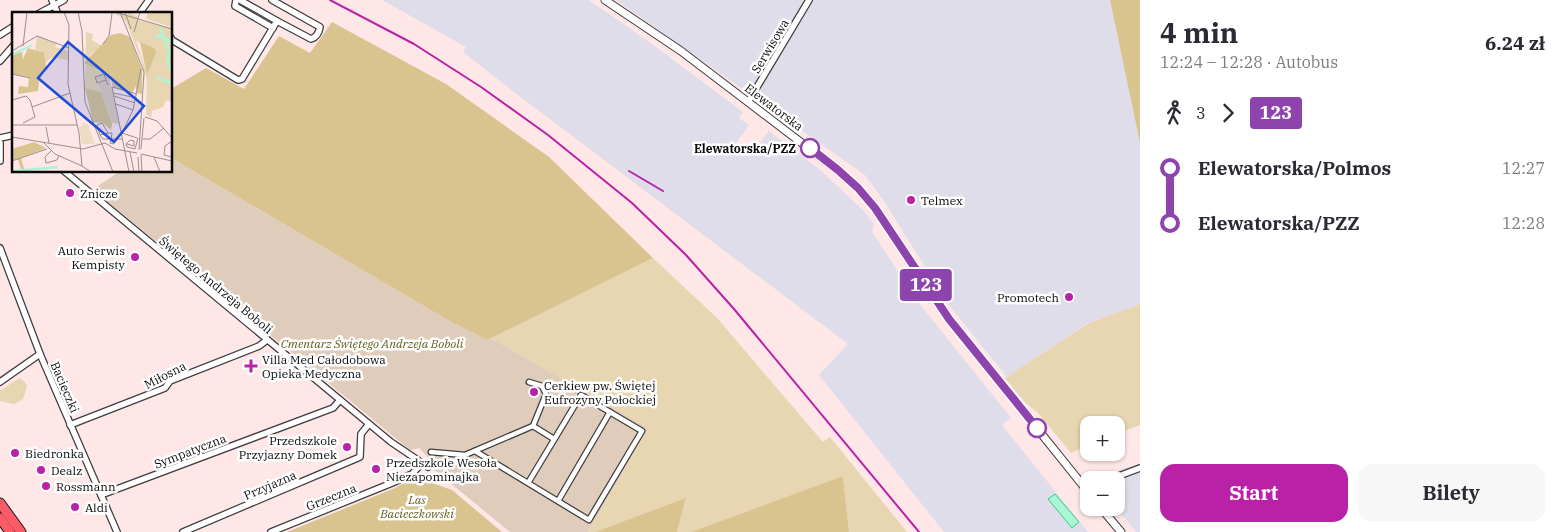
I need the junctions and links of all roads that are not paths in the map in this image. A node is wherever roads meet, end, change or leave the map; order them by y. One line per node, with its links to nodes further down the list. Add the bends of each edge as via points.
1 (64, 0): 7 (street)
2 (149, 0): 9 (street)
3 (241, 0): 10 (street); 12 (street, via 235,6)
4 (272, 0): 10 (street, via 320,27 320,32 311,39)
5 (605, 0): 17 (street, Elewatorska)
6 (809, 0): 17 (street, Serwisowa)
7 (53, 3): 8 (street)
8 (41, 12)
9 (140, 12)
10 (277, 21): 12 (street)
11 (12, 27): 13 (street)
12 (273, 28): 14 (street, via 242,79 238,80)
13 (0, 35)
14 (172, 40)
15 (12, 47): 16 (street)
16 (0, 61)
17 (748, 102): 38 (street, Elewatorska, via 858,188 875,208 949,319)
18 (0, 143): 19 (street)
19 (0, 161)
20 (65, 172): 22 (street, Świętego Andrzeja Boboli)
21 (0, 248): 23 (street, Bacieczki)
22 (267, 340): 26 (street, Świętego Andrzeja Boboli); 29 (street, Miłosna, via 170,381 165,388)
23 (40, 354): 24 (street); 29 (street, Bacieczki)
24 (0, 382)
25 (529, 382): 30 (street, via 542,386 546,394)
26 (340, 400): 28 (street, Świętego Andrzeja Boboli); 40 (street, Sympatyczna, via 333,408)
27 (610, 412): 31 (street, via 581,395); 41 (street); 41 (street, via 642,431 589,520)
28 (368, 424): 34 (street, Świętego Andrzeja Boboli); 48 (street, Przyjazna, via 361,434 360,457)
29 (70, 425): 40 (street, Bacieczki)
30 (533, 426): 31 (street); 32 (street)
31 (554, 439): 39 (street)
32 (475, 451): 33 (street, via 465,455); 39 (street)
33 (431, 452)
34 (422, 463): 35 (street, Świętego Andrzeja Boboli); 49 (street, Grzeczna, via 412,474)
35 (428, 467)
36 (1140, 468): 37 (street)
37 (1125, 474)
38 (1080, 481)
39 (528, 483): 41 (street)
40 (101, 495): 47 (street, Bacieczki)
41 (558, 501)
42 (0, 503): 46 (main road)
43 (1107, 516): 50 (street)
44 (0, 518): 45 (main road)
45 (10, 532)
46 (20, 532)
47 (117, 532)
48 (183, 532)
49 (271, 532)
50 (1120, 532)

